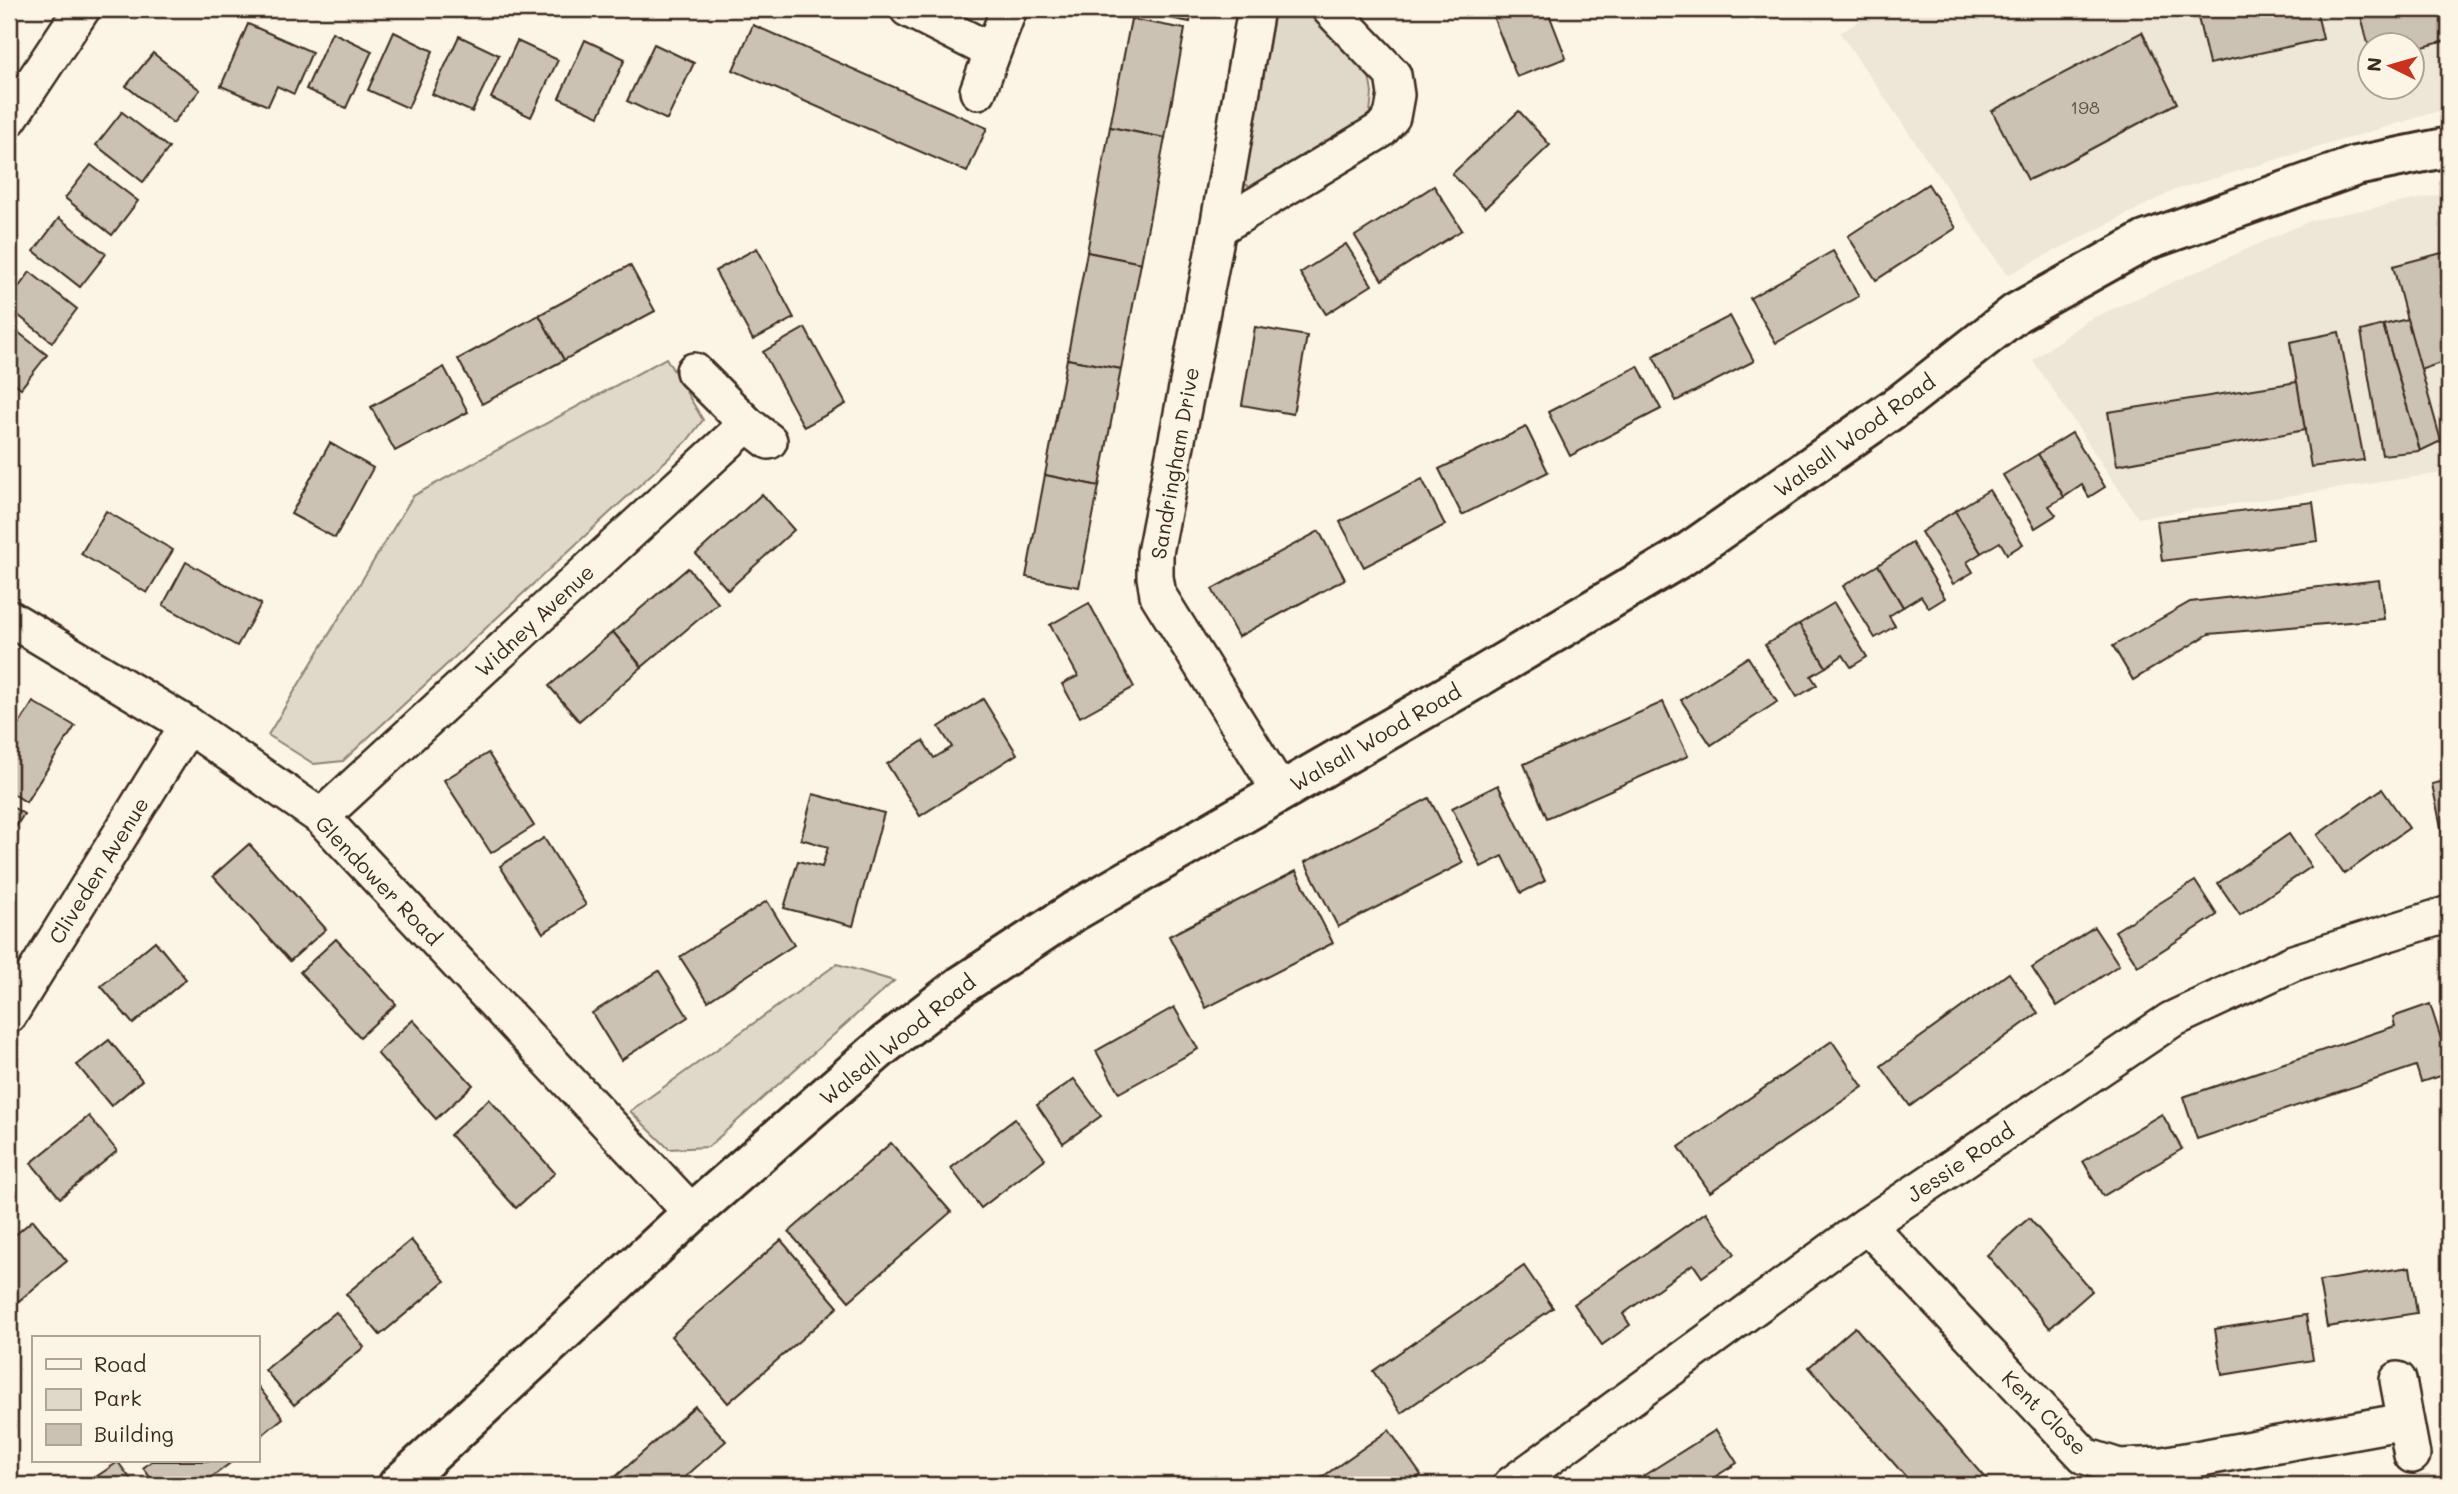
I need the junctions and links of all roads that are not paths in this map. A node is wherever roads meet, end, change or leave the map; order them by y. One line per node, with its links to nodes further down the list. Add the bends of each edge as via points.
1 (82, 9): 8 (street)
2 (908, 9): 6 (street)
3 (1256, 9): 10 (street, Sandringham Drive)
4 (1330, 9): 10 (street, via 1393,75 1392,117 1381,130)
5 (1008, 11): 6 (street)
6 (991, 51): 7 (street)
7 (978, 91)
8 (9, 119)
9 (2449, 148): 14 (street, Walsall Wood Road, via 2356,166 2134,247 2016,313 1892,410 1683,556)
10 (1218, 228): 14 (street, Sandringham Drive, via 1155,552 1155,577 1158,595)
11 (694, 371): 15 (street, Widney Avenue, via 758,432)
12 (9, 618): 13 (street, Glendower Road)
13 (188, 725): 15 (street, Glendower Road); 17 (street, Cliveden Avenue)
14 (1280, 791): 18 (street, Walsall Wood Road, via 1073,912 962,985 883,1046)
15 (321, 817): 18 (street, Glendower Road)
16 (2449, 914): 19 (street, Jessie Road, via 2293,963 2171,1020)
17 (9, 1016)
18 (692, 1213): 23 (street, Walsall Wood Road)
19 (1867, 1224): 21 (street, Kent Close, via 2085,1456 2119,1467 2163,1465); 24 (street, Jessie Road)
20 (2398, 1380): 21 (street)
21 (2405, 1421): 22 (street)
22 (2412, 1455)
23 (398, 1485)
24 (1511, 1485)

